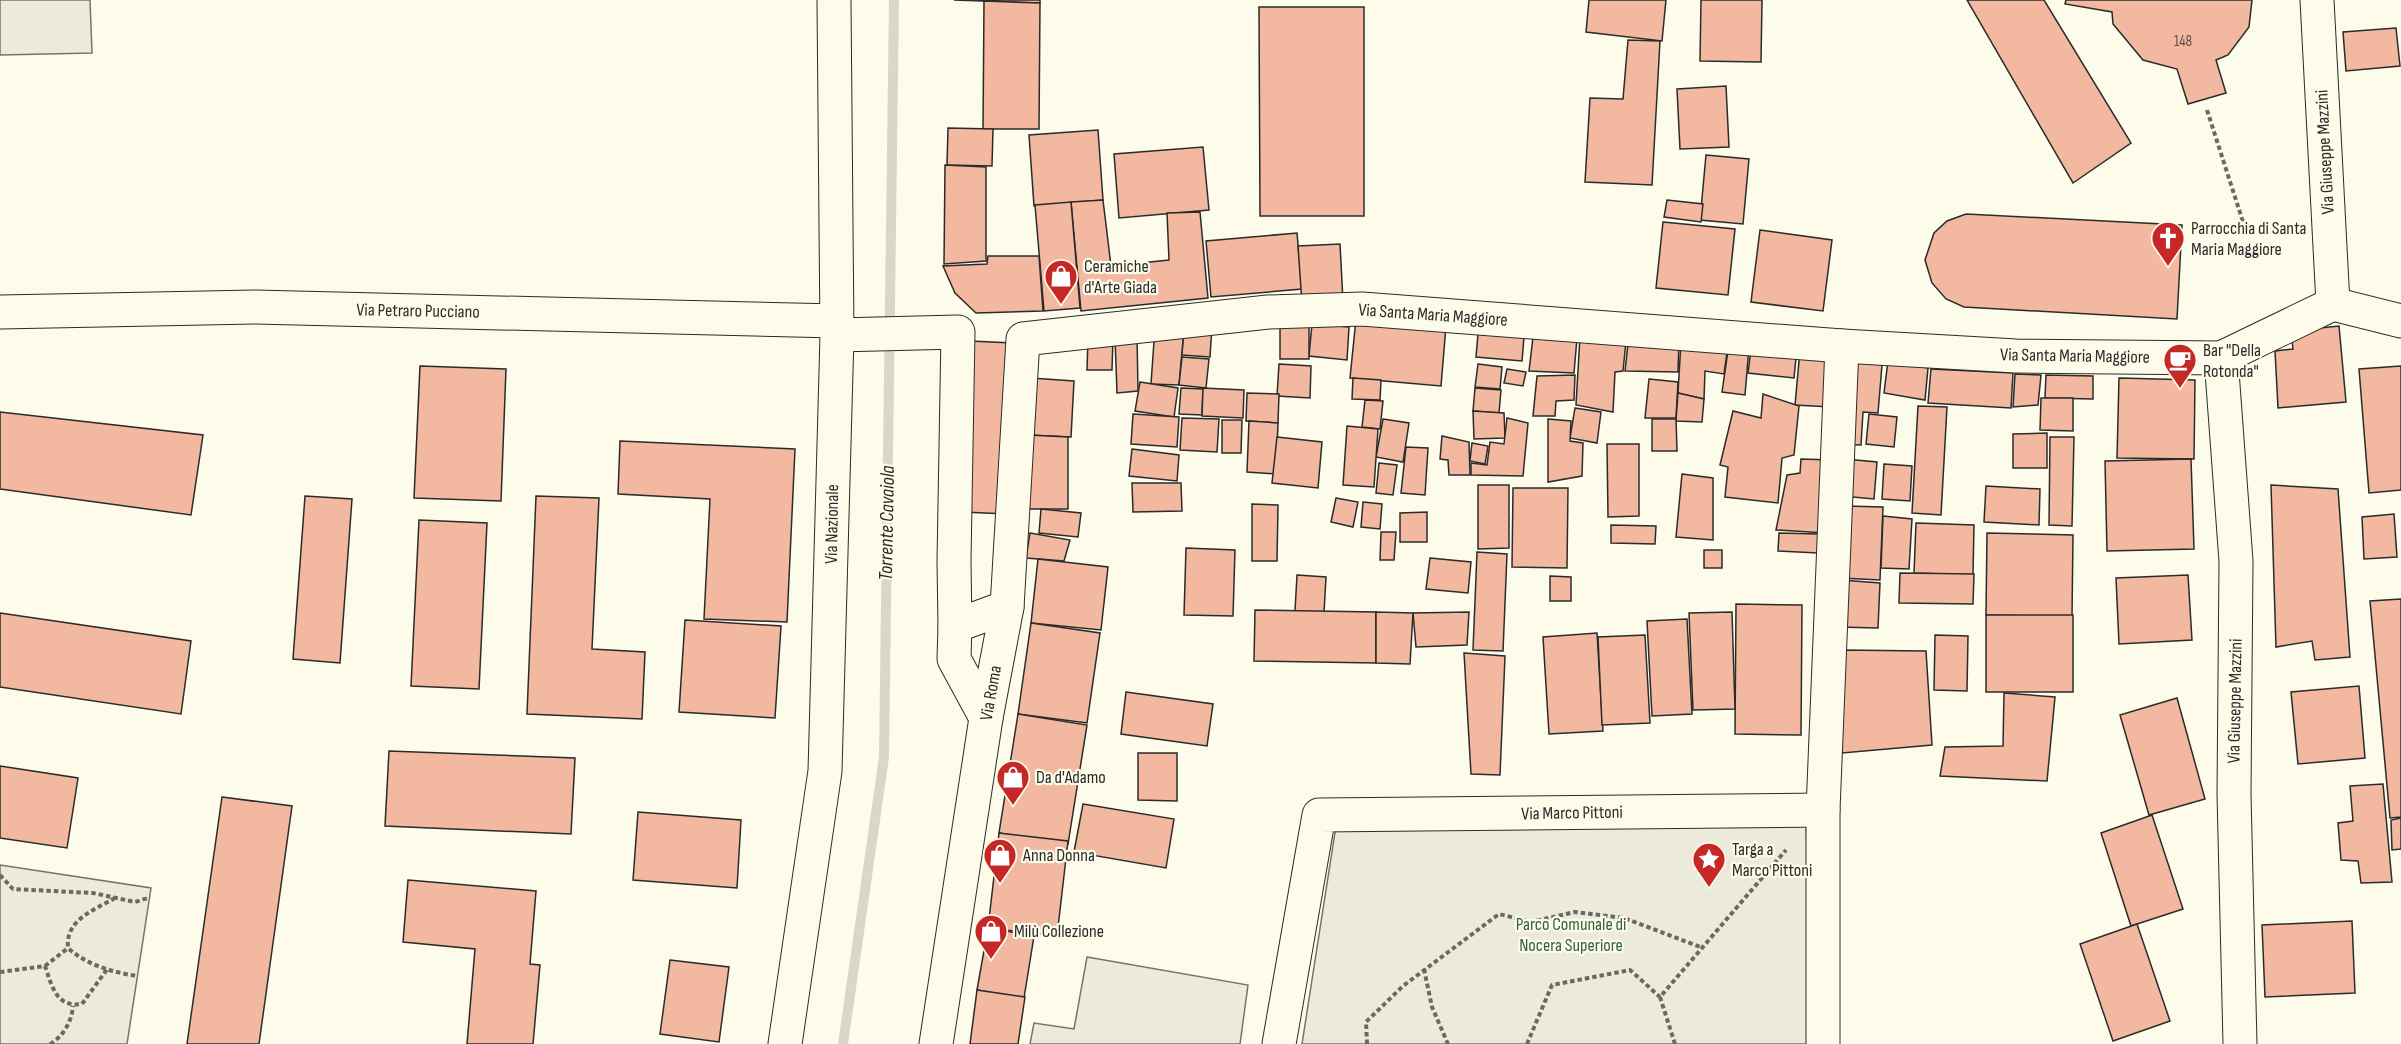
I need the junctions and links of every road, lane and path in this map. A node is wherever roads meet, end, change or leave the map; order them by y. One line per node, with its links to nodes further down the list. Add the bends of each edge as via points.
1 (834, 0): 8 (street, Via Nazionale)
2 (2317, 0): 5 (street, Via Giuseppe Mazzini)
3 (2207, 110): 4 (path)
4 (2244, 225)
5 (2333, 304): 7 (street); 11 (street, Via Santa Maria Maggiore)
6 (0, 312): 8 (street, Via Petraro Pucciano, via 255,307)
7 (2401, 321)
8 (844, 330): 13 (street, Via Petraro Pucciano, via 957,332); 30 (street, Via Nazionale, via 825,771)
9 (1023, 339): 10 (street, Via Santa Maria Maggiore, via 1268,312 1362,309); 12 (street, Via Roma)
10 (1842, 346): 11 (street, Via Santa Maria Maggiore, via 2016,356); 15 (street)
11 (2222, 358): 38 (street, Via Giuseppe Mazzini, via 2236,561 2234,794)
12 (1007, 607): 13 (street); 14 (street, Via Roma)
13 (955, 626): 14 (street, via 954,659)
14 (986, 718): 31 (street, Via Roma)
15 (1823, 810): 32 (street, Via Marco Pittoni, via 1319,815); 37 (street)
16 (1792, 842): 21 (path)
17 (0, 875): 18 (path, via 13,889 77,891)
18 (116, 898): 19 (path, via 135,903); 20 (path, via 77,920 67,940)
19 (148, 898)
20 (68, 948): 22 (path); 23 (path, via 83,959)
21 (1703, 948): 24 (path, via 1624,918 1575,912 1531,922 1499,914); 27 (path)
22 (45, 966): 25 (path); 28 (path, via 55,995)
23 (108, 968): 26 (path); 28 (path, via 82,1004)
24 (1424, 969): 33 (path, via 1366,1022); 34 (path, via 1432,1007)
25 (0, 972)
26 (138, 976)
27 (1660, 997): 35 (path, via 1630,970 1552,985); 36 (path)
28 (73, 1006): 29 (path, via 64,1031)
29 (50, 1044)
30 (785, 1044)
31 (936, 1044)
32 (1279, 1044)
33 (1367, 1044)
34 (1448, 1044)
35 (1527, 1044)
36 (1675, 1044)
37 (1823, 1044)
38 (2240, 1044)

